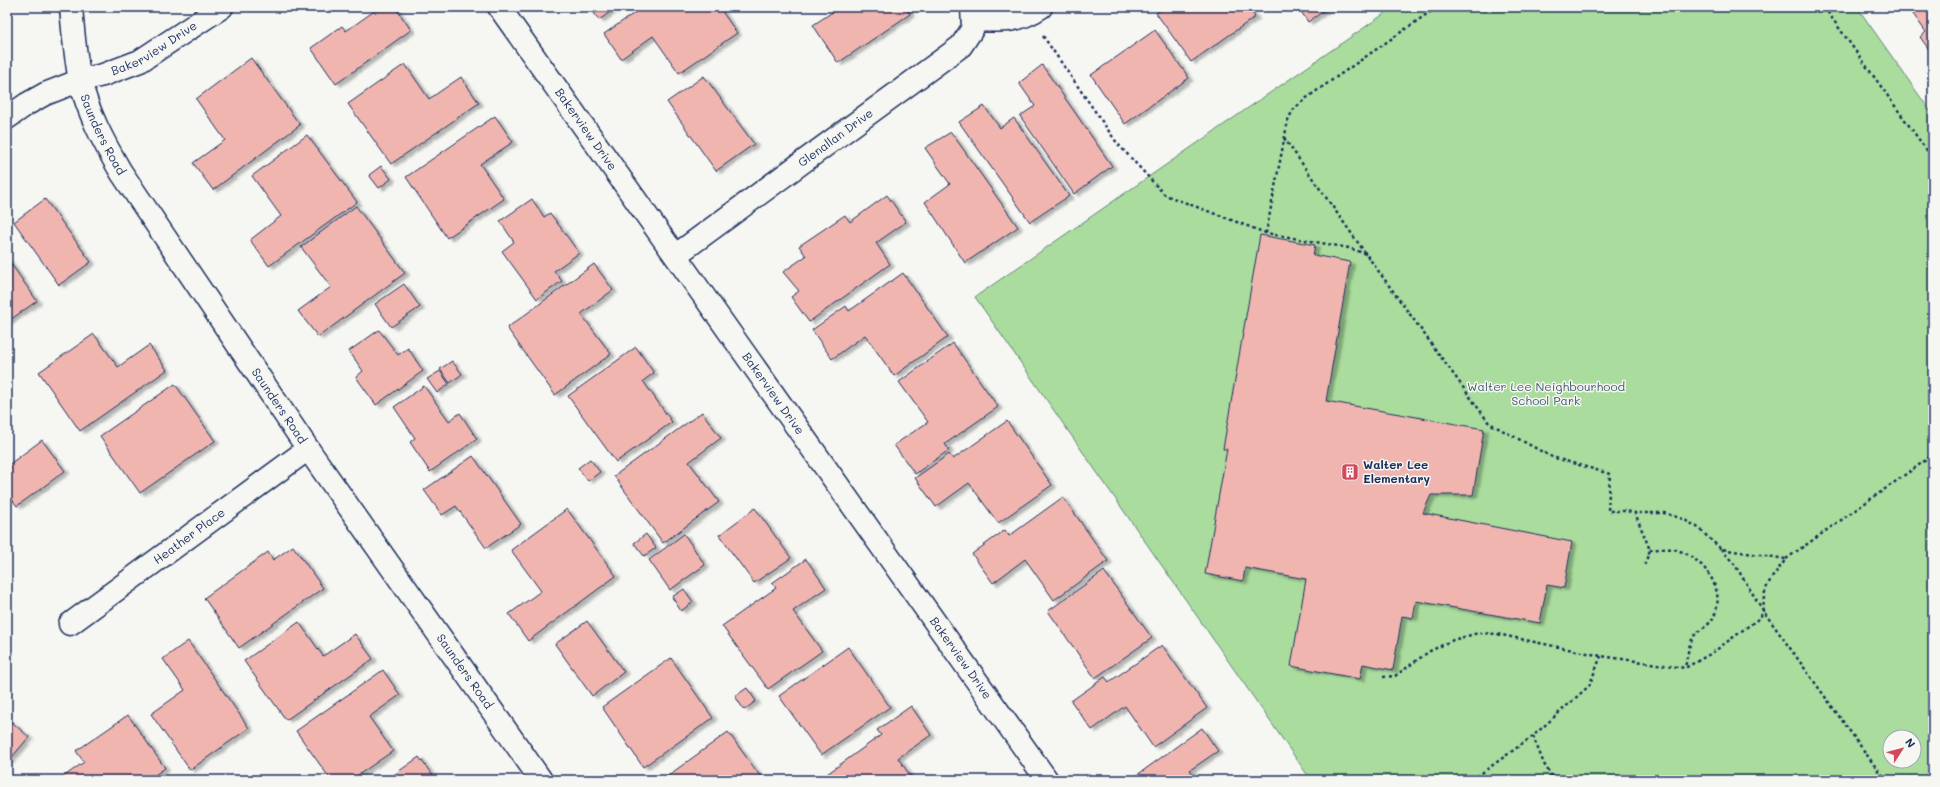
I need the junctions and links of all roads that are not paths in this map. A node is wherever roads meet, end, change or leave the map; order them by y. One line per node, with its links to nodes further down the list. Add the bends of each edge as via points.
1 (71, 7): 6 (street, Saunders Road)
2 (222, 7): 6 (street, Bakerview Drive, via 140,61 103,75)
3 (498, 7): 8 (street, Bakerview Drive)
4 (1035, 11): 5 (street, via 1008,21)
5 (973, 14): 8 (street, Glenallan Drive, via 972,28 957,49)
6 (80, 80): 7 (street, Bakerview Drive, via 39,97); 9 (street, Saunders Road, via 88,108 103,142 121,172)
7 (7, 118)
8 (676, 255): 12 (street, Bakerview Drive)
9 (308, 449): 10 (street, Heather Place); 11 (street, Saunders Road)
10 (70, 624)
11 (541, 780)
12 (1047, 780)

